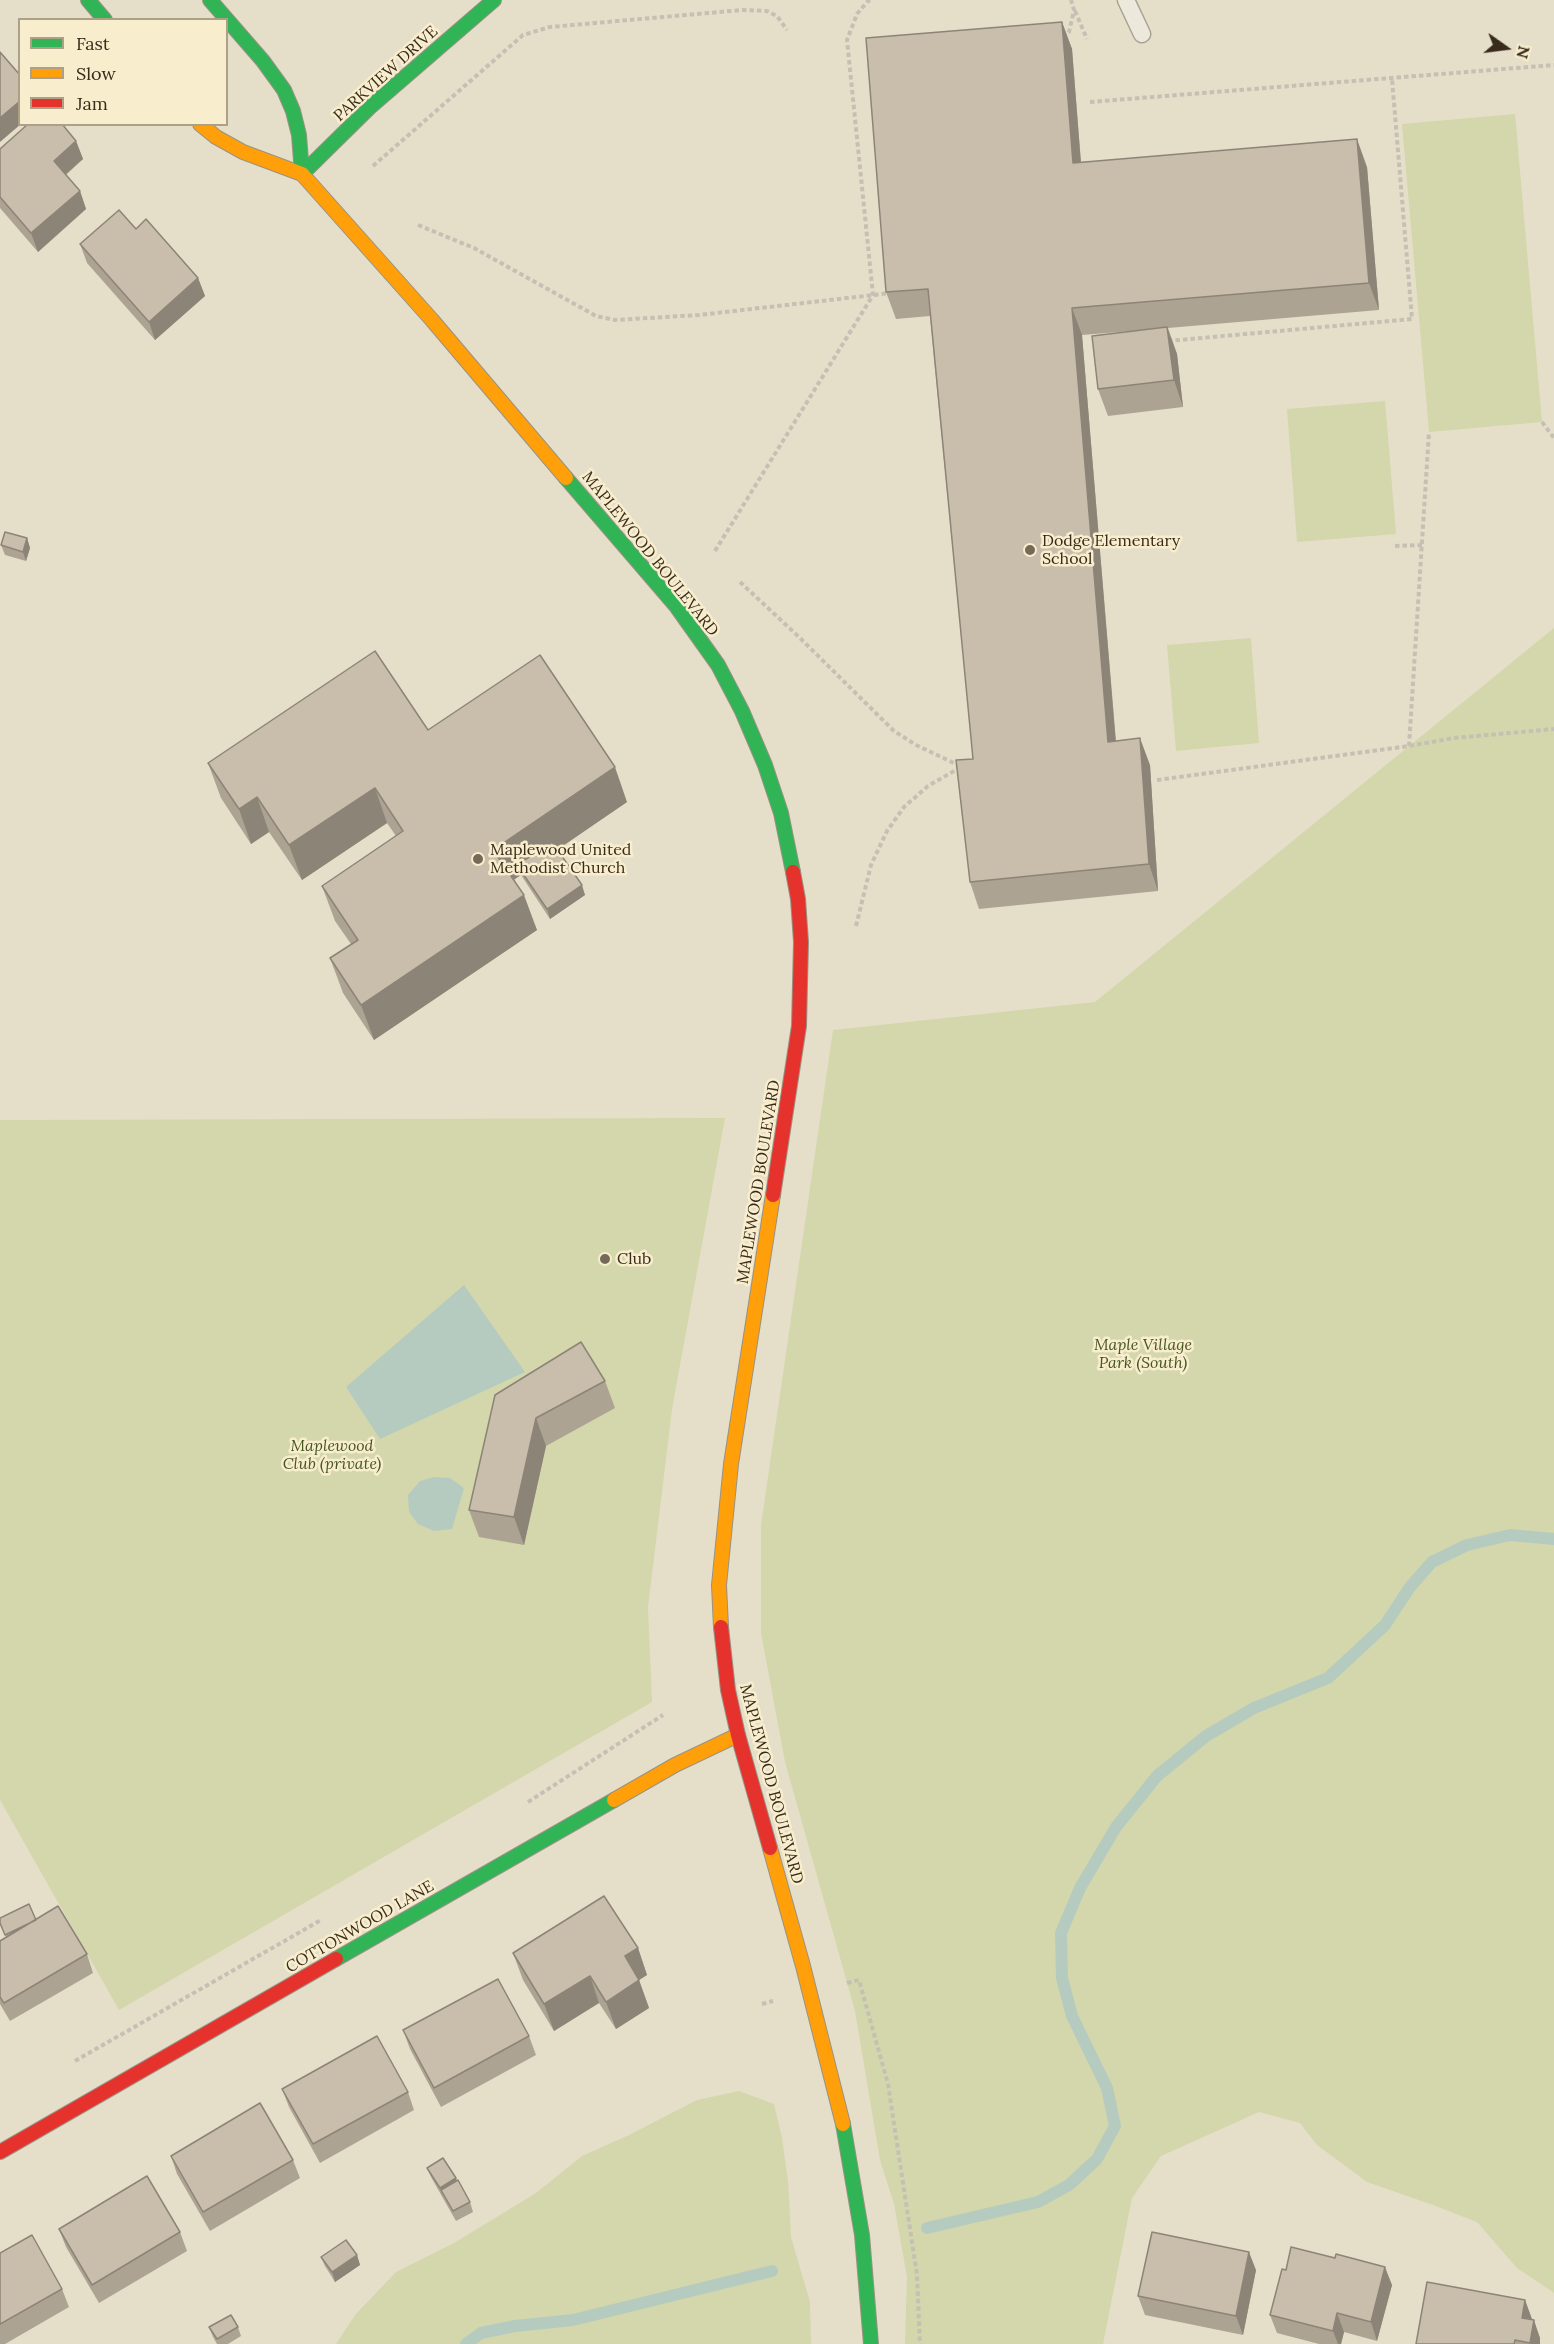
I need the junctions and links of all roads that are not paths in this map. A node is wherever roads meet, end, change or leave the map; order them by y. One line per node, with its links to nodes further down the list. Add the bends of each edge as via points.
1 (88, 0): 5 (street)
2 (210, 0): 6 (street)
3 (494, 0): 10 (street, PARKVIEW DRIVE, via 369,108)
4 (1126, 0): 8 (lane)
5 (103, 18)
6 (226, 18)
7 (228, 21): 10 (street, via 284,90 299,135)
8 (1142, 34)
9 (202, 126): 10 (street, MAPLEWOOD BOULEVARD, via 243,152)
10 (302, 174): 11 (street, MAPLEWOOD BOULEVARD, via 439,328 699,636 742,711 781,813 798,899 801,985 792,1080 721,1549 720,1621)
11 (738, 1734): 12 (street, COTTONWOOD LANE, via 675,1765); 13 (street, MAPLEWOOD BOULEVARD, via 848,2143 862,2235)
12 (0, 2152)
13 (871, 2344)

